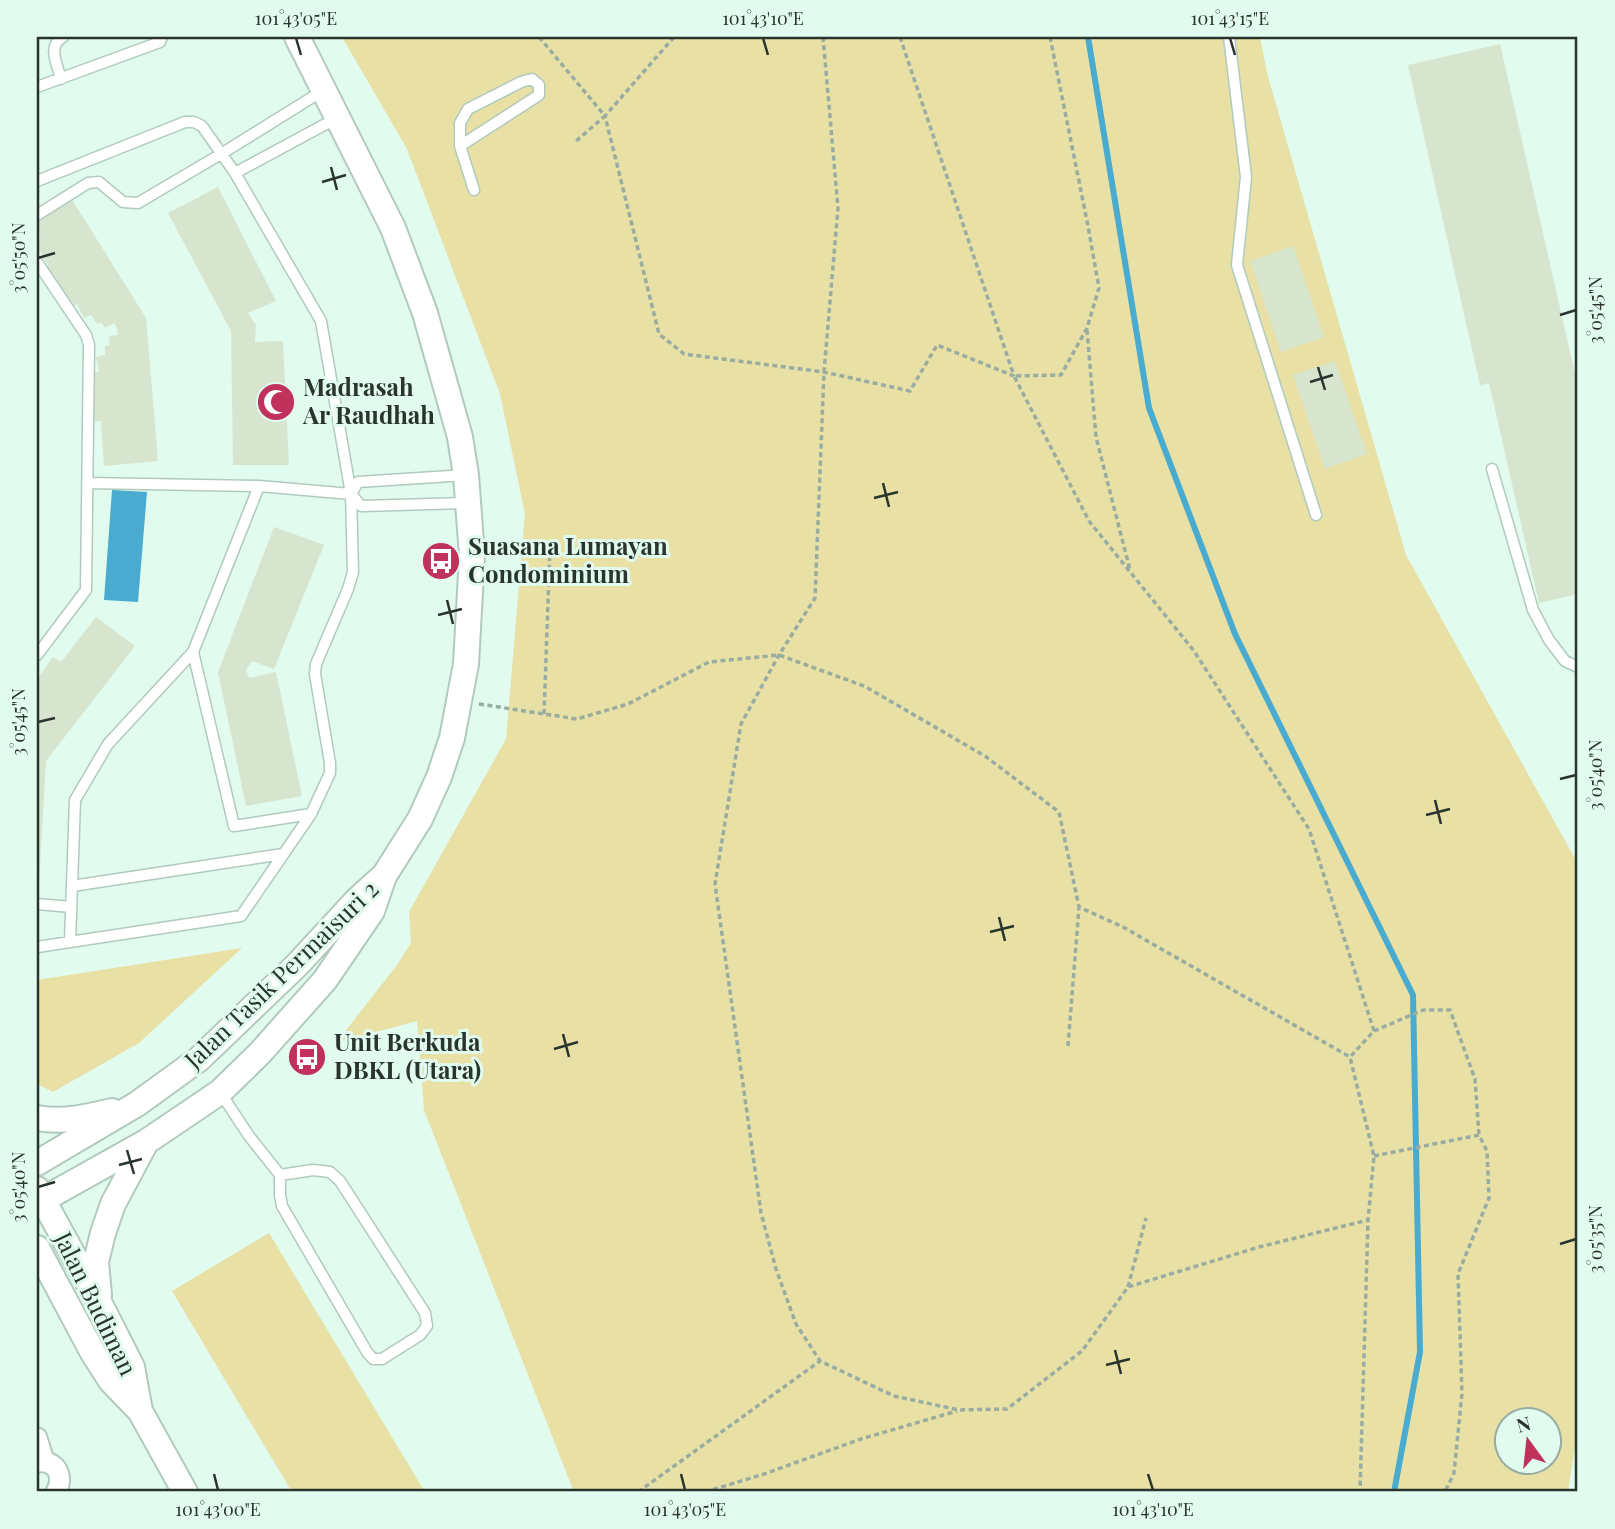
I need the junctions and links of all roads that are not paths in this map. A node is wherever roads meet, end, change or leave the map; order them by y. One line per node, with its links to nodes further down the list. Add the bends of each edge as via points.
1 (62, 37): 5 (lane, via 53,48)
2 (162, 37): 5 (lane, via 160,42)
3 (297, 37): 7 (street, Jalan Tasik Permaisuri 2)
4 (1229, 37): 22 (lane, via 1246,177 1237,265)
5 (61, 79): 6 (lane)
6 (37, 87)
7 (324, 90): 8 (street, Jalan Tasik Permaisuri 2); 10 (lane)
8 (338, 118): 11 (lane); 17 (street, Jalan Tasik Permaisuri 2, via 393,228 425,313 460,437)
9 (460, 145): 9 (lane, via 460,123 468,109 521,82 532,79 539,85 539,95); 13 (lane)
10 (221, 154): 11 (lane); 12 (lane, via 202,126 185,122); 14 (lane, via 138,203 123,202 99,182 88,183)
11 (235, 173): 20 (lane, via 321,321)
12 (37, 181)
13 (474, 190)
14 (37, 215)
15 (37, 261): 18 (lane, via 89,345)
16 (1492, 470): 25 (lane, via 1533,610 1565,661)
17 (466, 475): 20 (lane, via 358,482); 21 (street, Jalan Tasik Permaisuri 2)
18 (88, 484): 19 (lane); 24 (lane, via 86,590)
19 (259, 486): 20 (lane); 23 (lane)
20 (351, 494): 21 (lane, via 361,506); 26 (lane, via 353,572 315,674 330,773)
21 (469, 503): 28 (street, Jalan Tasik Permaisuri 2, via 472,556 466,664 452,738 420,819)
22 (1316, 515)
23 (193, 652): 26 (lane, via 234,826); 29 (lane, via 108,744 75,800)
24 (37, 655)
25 (1578, 667)
26 (311, 814): 27 (lane)
27 (283, 854): 29 (lane); 32 (lane, via 241,916)
28 (384, 876): 34 (street, Jalan Tasik Permaisuri 2, via 372,911 325,980); 35 (street, Jalan Tasik Permaisuri 2, via 199,1059)
29 (72, 886): 31 (lane)
30 (37, 904): 31 (lane)
31 (71, 907): 32 (lane)
32 (70, 942): 33 (lane)
33 (37, 947)
34 (220, 1092): 37 (street, Jalan Tasik Permaisuri 2); 39 (lane)
35 (137, 1104): 36 (street, via 87,1117); 38 (street, Jalan Tasik Permaisuri 2)
36 (37, 1118)
37 (146, 1142): 40 (street, Jalan Tasik Permaisuri 2); 42 (street, via 103,1233 96,1262)
38 (37, 1163)
39 (280, 1175): 39 (lane, via 282,1206 373,1359 382,1359 420,1335 427,1326 425,1313 340,1181 330,1172 313,1170)
40 (39, 1197): 42 (street, Jalan Budiman)
41 (37, 1248): 43 (street, Jalan Budiman, via 93,1353 111,1381)
42 (99, 1302): 43 (street, Jalan Budiman, via 132,1367)
43 (140, 1411): 47 (street, Jalan Budiman)
44 (37, 1438): 45 (street)
45 (41, 1462): 46 (street, via 54,1465 59,1473)
46 (57, 1492)
47 (185, 1492)

